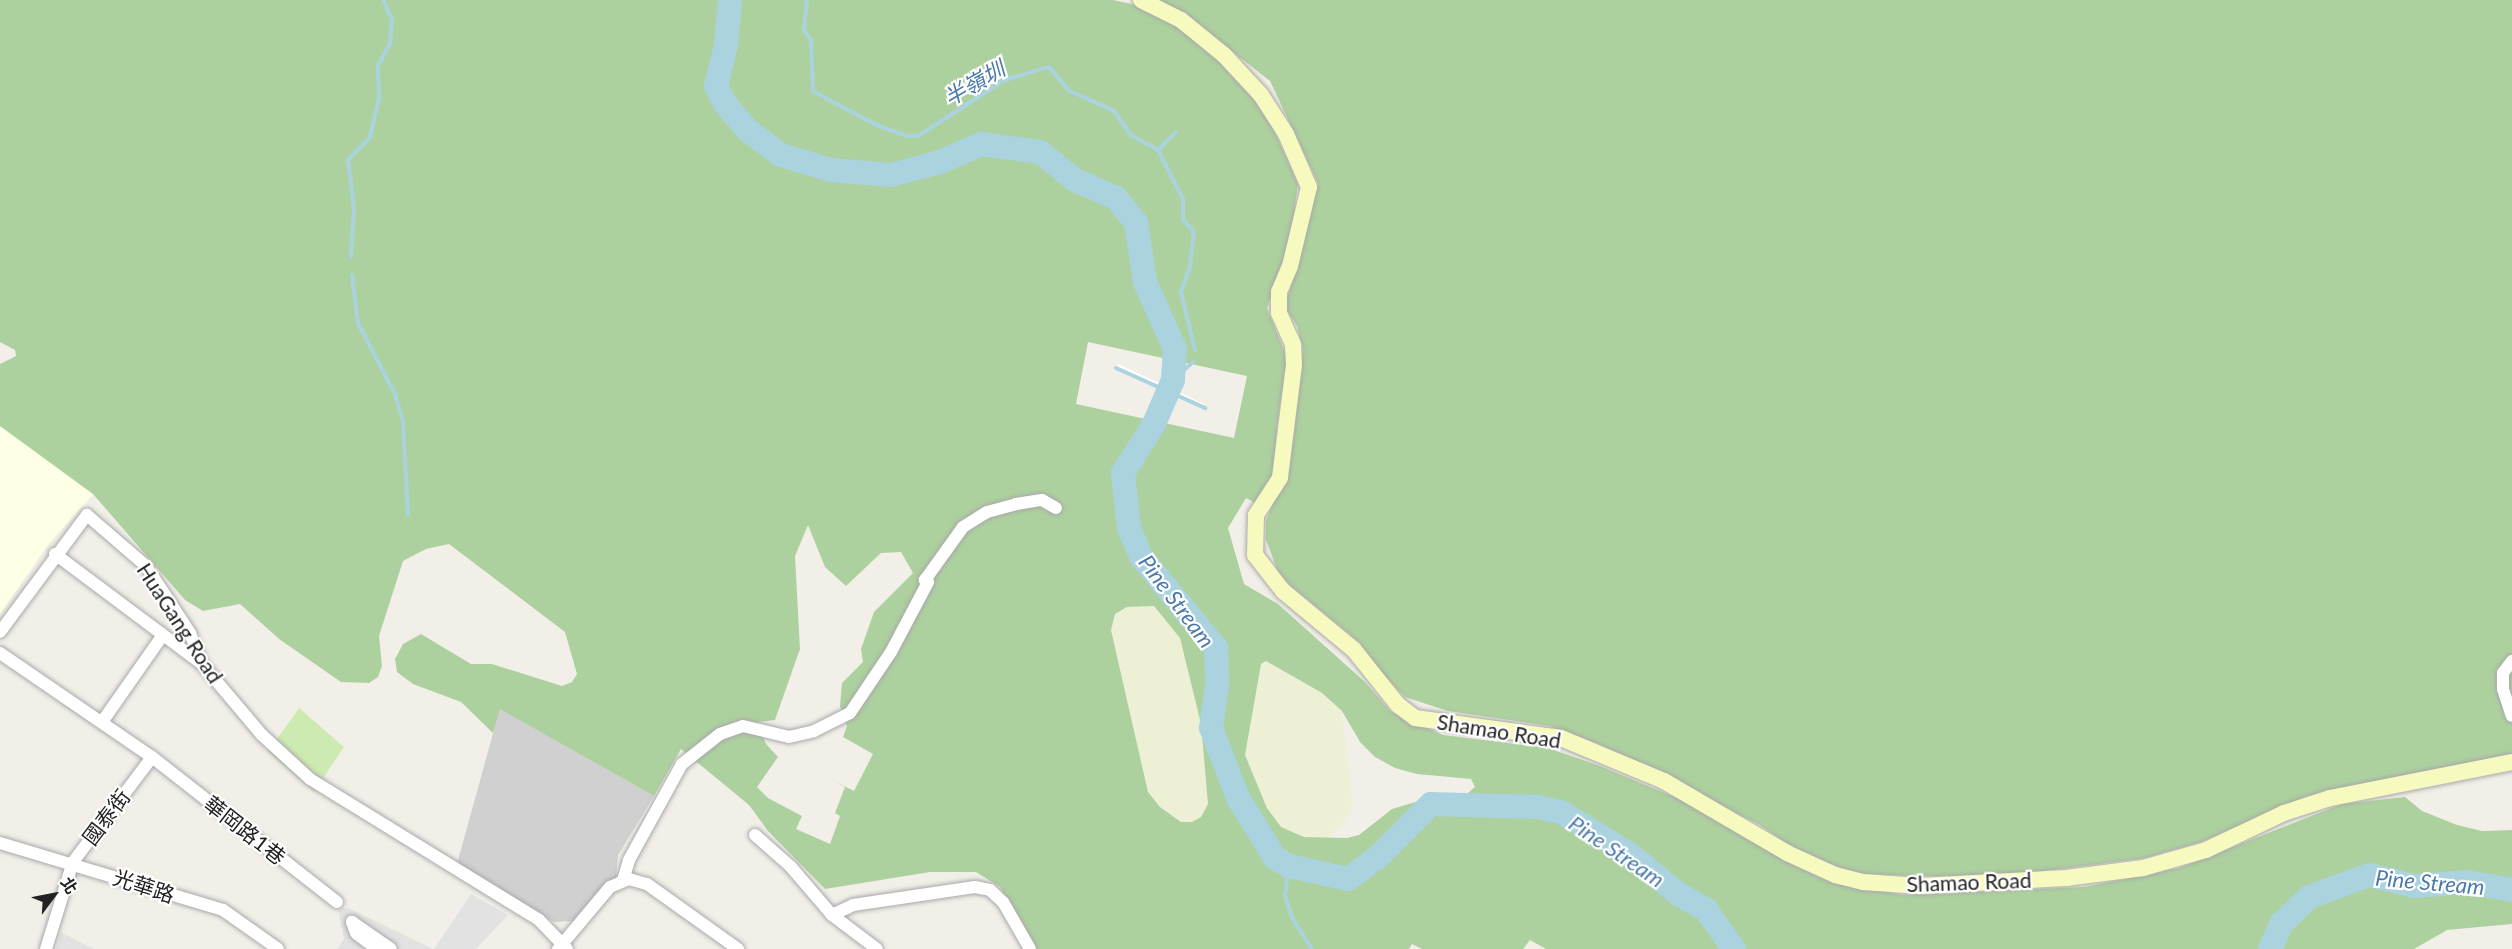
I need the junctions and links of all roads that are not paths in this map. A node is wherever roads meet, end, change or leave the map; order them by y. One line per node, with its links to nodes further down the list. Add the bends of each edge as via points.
1 (1141, 0): 12 (street, Shamao Road, via 1189,27 1224,55 1261,94 1286,134 1308,188 1290,266 1279,292 1279,313 1293,345 1294,365 1280,478 1256,515 1255,555 1282,591 1354,650 1398,705 1415,718 1561,738 1664,781 1787,853 1835,875 1863,882 1920,886 2066,878 2143,868 2206,850 2284,813 2320,801)
2 (1056, 508): 16 (street, via 1042,500 1016,504 987,512 963,527 925,580 928,582 891,652 850,713 789,737 743,726 720,734 682,764 629,861)
3 (55, 554): 4 (street, HuaGang Road); 5 (street); 8 (street, HuaGang Road, via 87,515 146,566 190,633)
4 (0, 632)
5 (163, 635): 8 (street); 10 (street)
6 (0, 652): 10 (street, 華岡路1巷)
7 (2512, 661): 9 (street, via 2504,673 2503,689)
8 (202, 664): 19 (street, HuaGang Road, via 262,735 310,779 539,920)
9 (2512, 716)
10 (102, 722): 11 (street, 華岡路1巷)
11 (152, 758): 15 (street, 國泰街); 17 (street, 華岡路1巷)
12 (2512, 762)
13 (755, 835): 18 (street, via 791,867)
14 (0, 843): 15 (street, 光華路)
15 (72, 862): 20 (street, 國泰街); 21 (street, 光華路, via 139,887 223,910)
16 (623, 880): 19 (street, via 610,887); 24 (street, via 647,884)
17 (337, 902)
18 (832, 915): 25 (street); 26 (street, via 853,905 975,887 990,890 1003,902)
19 (562, 948)
20 (46, 949)
21 (278, 949)
22 (376, 949): 23 (street, via 356,933 352,922)
23 (391, 949)
24 (738, 949)
25 (877, 949)
26 (1030, 949)

